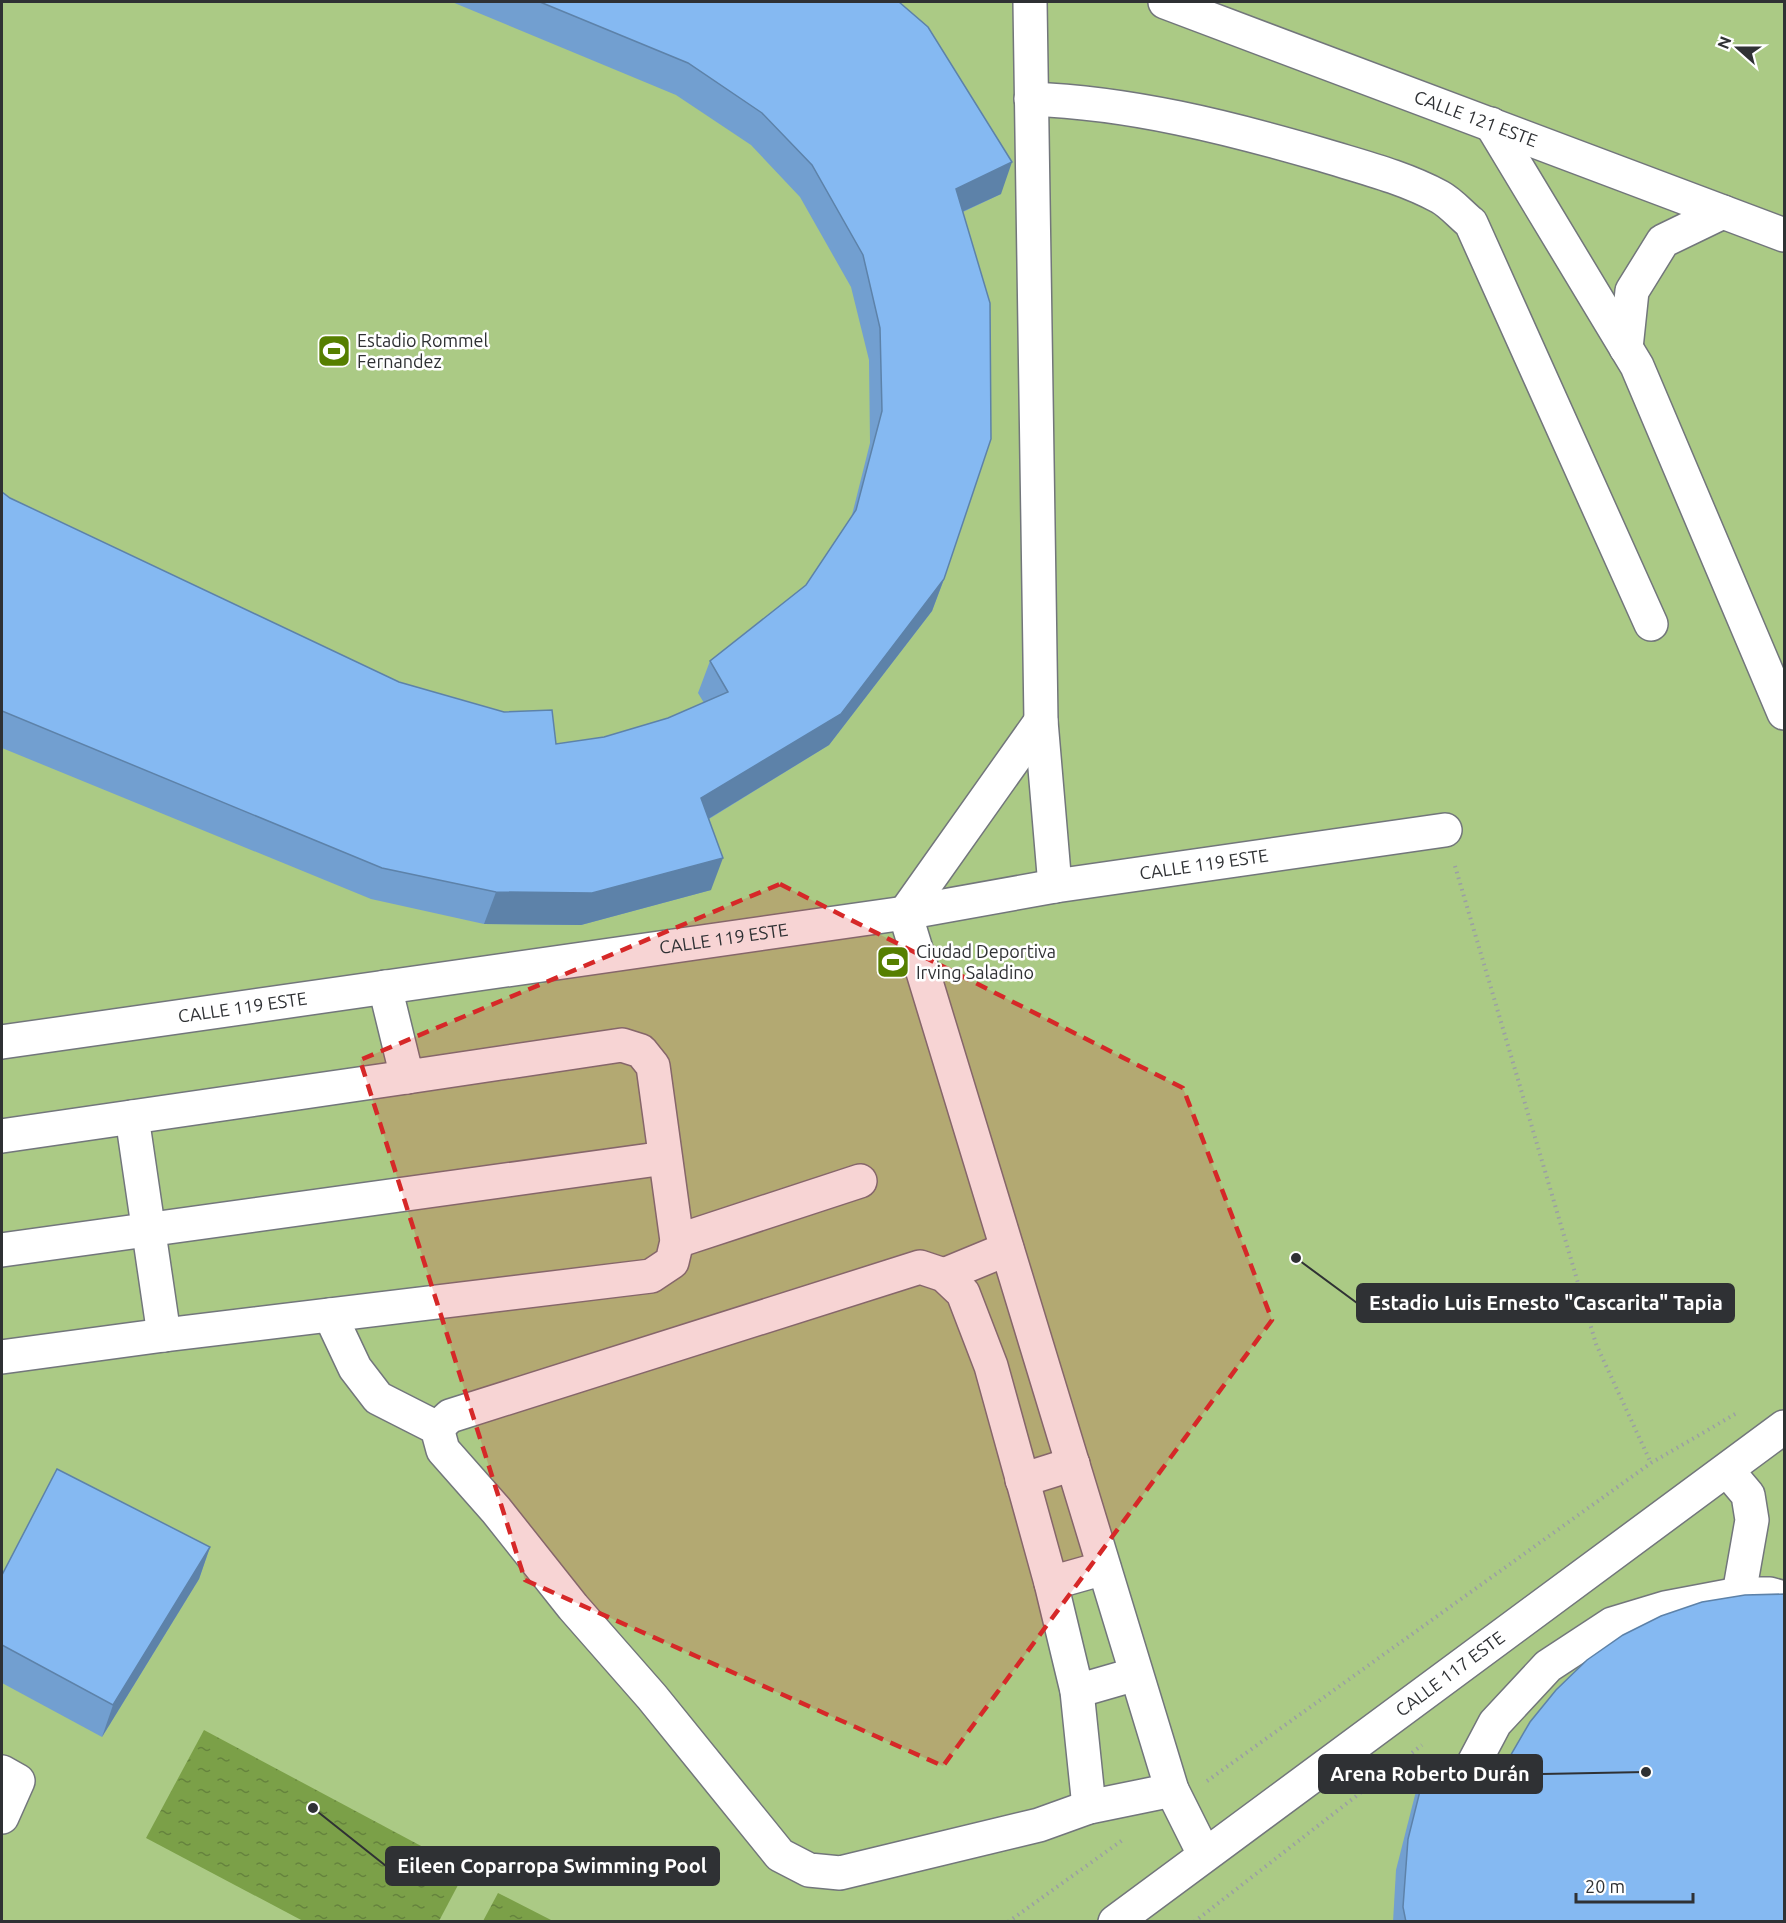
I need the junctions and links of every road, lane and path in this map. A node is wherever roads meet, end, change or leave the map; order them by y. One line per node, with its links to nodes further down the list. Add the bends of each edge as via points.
1 (1030, 2): 3 (street)
2 (1165, 2): 4 (street, CALLE 121 ESTE)
3 (1031, 99): 8 (street, via 1168,114 1390,175 1442,197 1471,223); 10 (street)
4 (1491, 123): 5 (street, CALLE 121 ESTE); 7 (street)
5 (1723, 212): 6 (street, CALLE 121 ESTE); 7 (street, via 1663,241 1632,291)
6 (1785, 235)
7 (1626, 348): 9 (street)
8 (1651, 624)
9 (1785, 713)
10 (1041, 721): 12 (street); 13 (street)
11 (1445, 830): 12 (street, CALLE 119 ESTE); 34 (path, via 1596,1344)
12 (1056, 886): 13 (street, CALLE 119 ESTE)
13 (905, 913): 14 (street, CALLE 119 ESTE); 23 (street)
14 (385, 987): 15 (street, CALLE 119 ESTE); 16 (street)
15 (2, 1042)
16 (407, 1077): 17 (street); 19 (street, via 622,1045 641,1051 653,1066)
17 (132, 1117): 18 (street); 21 (street)
18 (2, 1136)
19 (665, 1158): 21 (street); 22 (street)
20 (860, 1181): 22 (street)
21 (148, 1230): 24 (street); 27 (street)
22 (676, 1241): 26 (street, via 672,1262 651,1276)
23 (1007, 1249): 25 (street); 28 (street)
24 (2, 1250)
25 (944, 1275): 30 (street, via 963,1293); 33 (street, via 920,1267 450,1416)
26 (330, 1315): 27 (street); 33 (street, via 355,1368 378,1398)
27 (164, 1335): 29 (street)
28 (1039, 1355): 30 (street); 35 (street)
29 (2, 1357)
30 (991, 1366): 37 (street)
31 (1743, 1409): 34 (path)
32 (1785, 1427): 36 (street, CALLE 117 ESTE)
33 (437, 1428): 47 (street, via 443,1450 780,1855 808,1870 840,1873 1039,1825)
34 (1651, 1463): 46 (path, via 1222,1770)
35 (1073, 1464): 37 (street); 38 (street)
36 (1727, 1470): 40 (street, via 1748,1495 1752,1520); 50 (street, CALLE 117 ESTE)
37 (1022, 1480): 39 (street)
38 (1104, 1568): 39 (street); 42 (street)
39 (1052, 1583): 43 (street)
40 (1738, 1594): 41 (street); 45 (street, via 1665,1608 1612,1624 1548,1666 1496,1723)
41 (1785, 1598)
42 (1136, 1674): 43 (street); 46 (street)
43 (1077, 1691): 47 (street)
44 (2, 1772): 48 (street, via 18,1781)
45 (1458, 1793)
46 (1174, 1797): 47 (street); 50 (street)
47 (1089, 1808)
48 (2, 1817)
49 (1131, 1835): 51 (path)
50 (1204, 1854): 52 (street, CALLE 117 ESTE)
51 (1008, 1922)
52 (1115, 1922)

